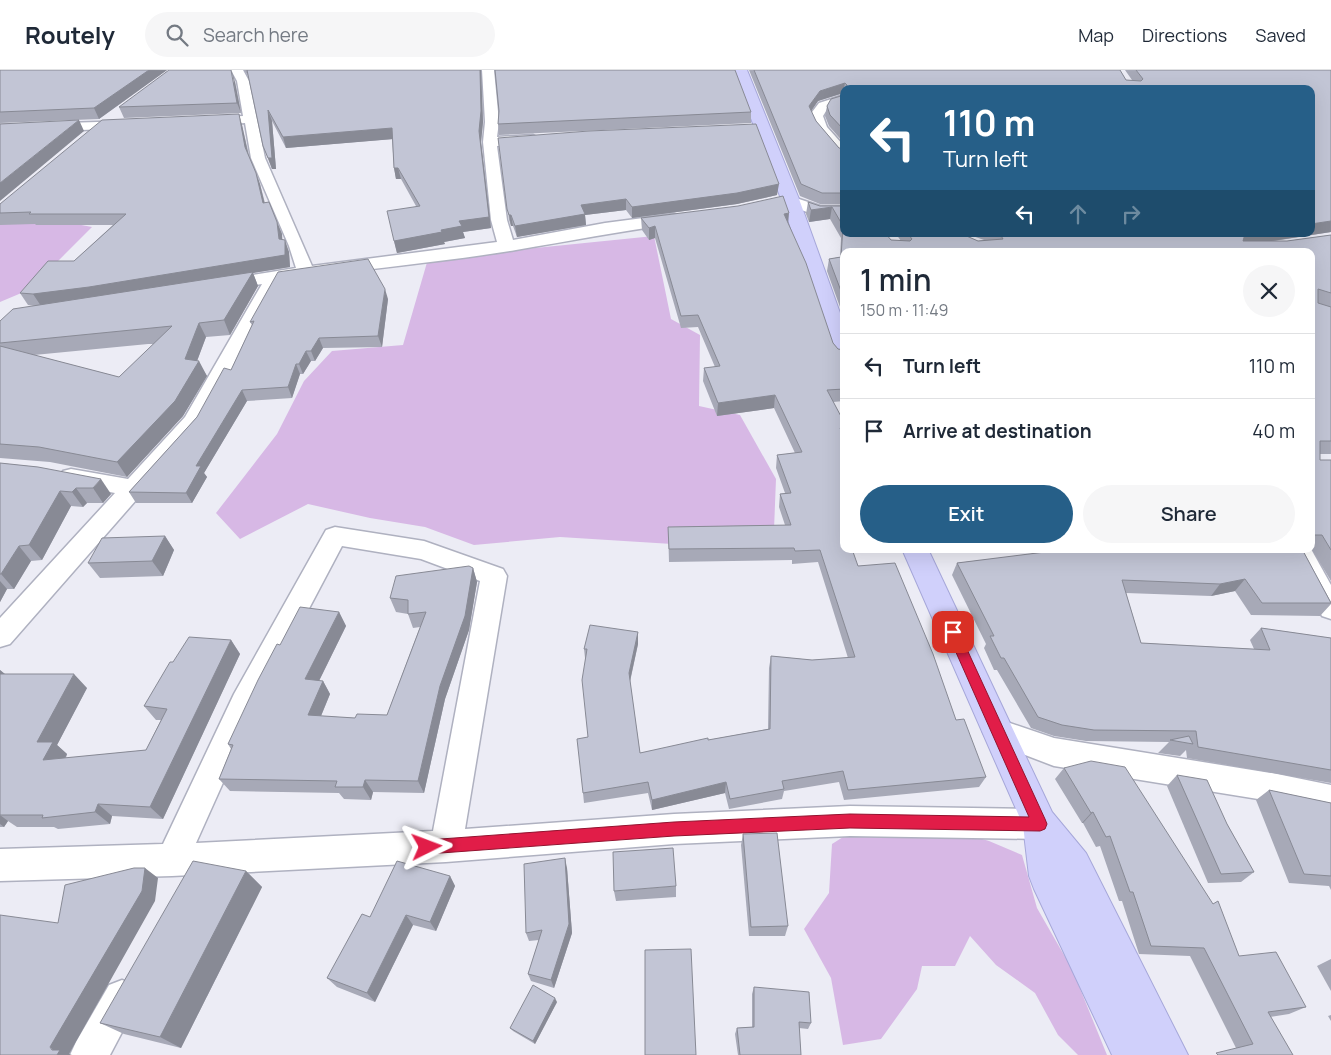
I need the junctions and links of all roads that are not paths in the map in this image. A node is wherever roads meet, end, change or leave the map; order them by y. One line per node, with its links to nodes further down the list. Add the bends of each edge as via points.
1 (236, 70): 6 (street, via 243,81)
2 (488, 70): 13 (street, via 492,122)
3 (740, 70): 15 (main road, via 752,129)
4 (840, 99): 14 (street, via 820,107 816,116 821,128)
5 (120, 113): 9 (street)
6 (251, 119): 7 (street); 20 (street, via 258,158)
7 (196, 122)
8 (143, 124): 9 (street)
9 (104, 125): 10 (street); 12 (street)
10 (0, 129)
11 (547, 138): 13 (street)
12 (83, 142)
13 (490, 142): 19 (street, via 499,220)
14 (840, 150)
15 (790, 200): 16 (street); 17 (street, via 818,211); 23 (main road)
16 (772, 203)
17 (840, 212)
18 (689, 217): 19 (street)
19 (506, 246): 20 (street)
20 (306, 272): 21 (street)
21 (275, 277): 22 (street); 25 (street, via 192,420)
22 (207, 288)
23 (840, 344)
24 (47, 473): 25 (street)
25 (132, 488): 29 (street)
26 (917, 553): 30 (main road)
27 (1301, 553): 28 (street)
28 (1331, 609)
29 (0, 636)
30 (998, 732): 31 (street, via 1054,752 1277,788); 32 (main road)
31 (1331, 800)
32 (1040, 824): 33 (street, via 850,821 674,829); 39 (main road, via 1047,876); 40 (main road, via 1073,866)
33 (446, 846): 34 (street); 34 (street, via 494,576 424,550 335,536 244,703)
34 (187, 859): 35 (street); 36 (street)
35 (0, 865)
36 (182, 892)
37 (139, 968): 38 (street)
38 (89, 1055)
39 (1134, 1055)
40 (1167, 1055)

